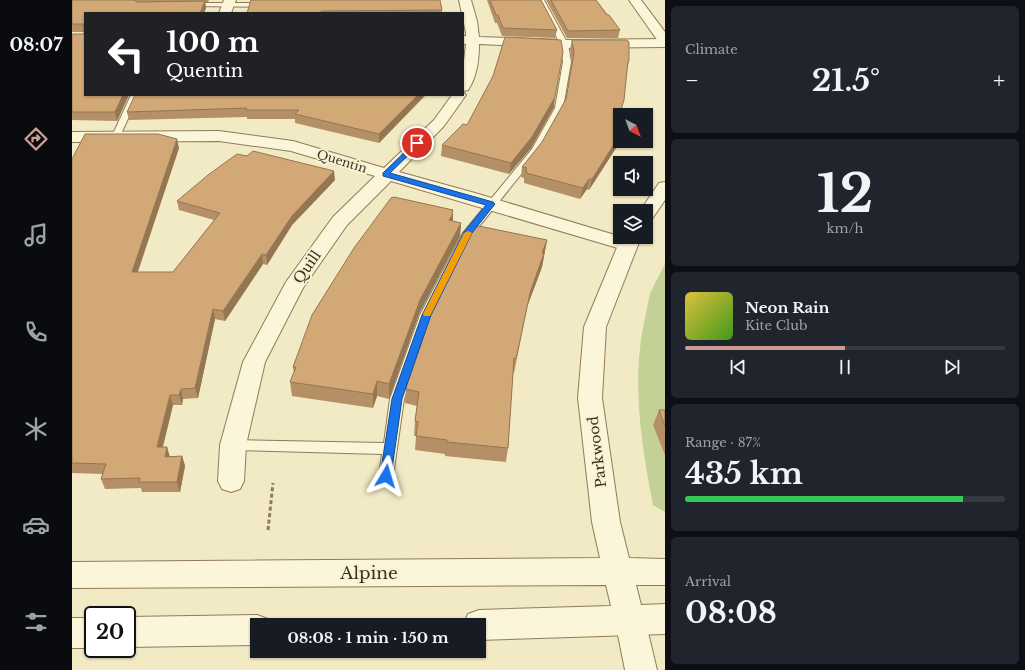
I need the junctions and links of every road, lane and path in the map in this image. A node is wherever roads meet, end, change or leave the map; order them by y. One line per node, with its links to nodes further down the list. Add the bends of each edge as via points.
1 (465, 0): 7 (street, via 469,13)
2 (541, 0): 9 (lane)
3 (635, 0): 8 (street)
4 (275, 5): 6 (lane)
5 (184, 6): 6 (lane)
6 (228, 6)
7 (468, 41): 9 (street); 10 (street, via 469,76)
8 (665, 42): 9 (street)
9 (564, 44): 17 (lane, via 567,62 559,108 536,150)
10 (464, 85)
11 (135, 96): 13 (lane)
12 (458, 96): 15 (street, Quill, via 439,123)
13 (116, 136): 14 (street, Quentin); 15 (street, Quentin, via 226,137 293,146)
14 (72, 137)
15 (386, 174): 17 (street, Quentin); 21 (street, Quill, via 340,221 293,287 254,362)
16 (665, 187): 18 (street)
17 (491, 204): 19 (street, Quentin); 22 (lane, via 468,232 426,315 397,399)
18 (653, 205)
19 (613, 236)
20 (629, 244): 27 (street, Parkwood, via 595,327 590,398 602,496)
21 (233, 445): 22 (lane); 24 (street, Quill)
22 (389, 449): 23 (lane)
23 (386, 476)
24 (232, 481)
25 (272, 483): 26 (path)
26 (268, 530)
27 (617, 571): 28 (street, Alpine); 29 (street, Alpine); 31 (street, Parkwood)
28 (665, 572)
29 (72, 575)
30 (665, 619): 31 (street)
31 (630, 620): 32 (street); 37 (street, Parkwood)
32 (486, 625)
33 (250, 630): 35 (street)
34 (84, 632): 36 (street)
35 (136, 632)
36 (72, 633)
37 (641, 670)

